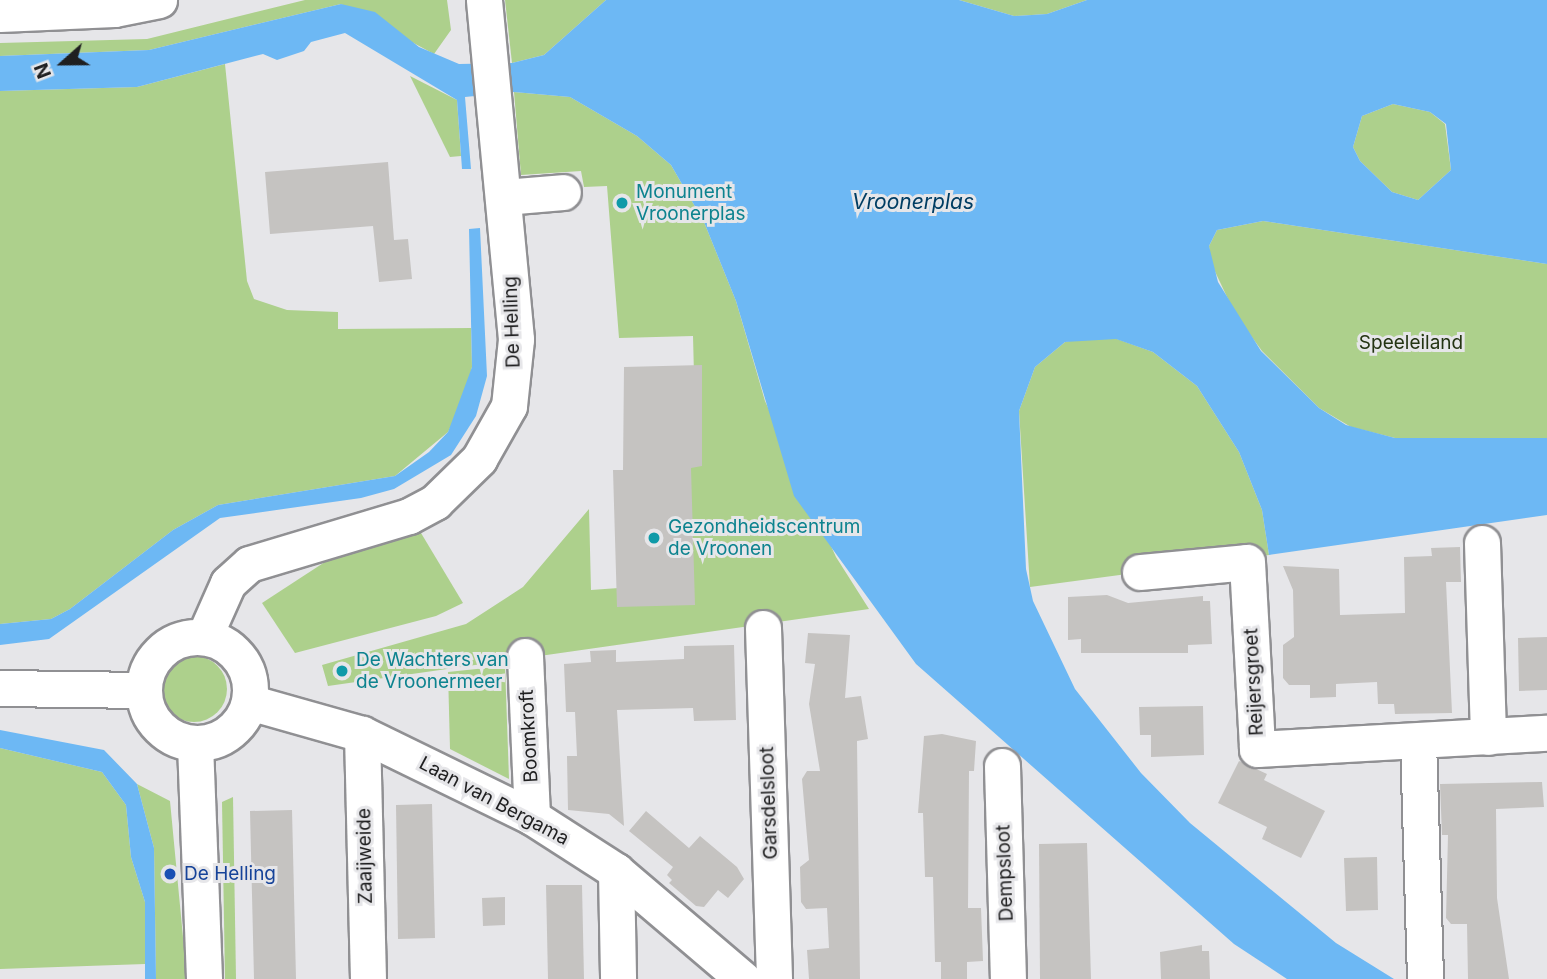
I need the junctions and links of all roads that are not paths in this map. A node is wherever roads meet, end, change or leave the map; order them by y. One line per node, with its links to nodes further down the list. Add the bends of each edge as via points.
1 (159, 0): 2 (street, via 114,9)
2 (0, 14)
3 (486, 16): 5 (street, De Helling)
4 (563, 192): 5 (street)
5 (504, 197): 9 (street, De Helling, via 515,365 509,406 491,443 466,476 422,510 249,564 228,583)
6 (1482, 542): 16 (street)
7 (1140, 572): 17 (street, Reijersgroet, via 1247,562 1257,749)
8 (763, 628): 26 (street, Garsdelsloot)
9 (204, 637): 12 (street, via 181,639 161,650 148,668); 13 (street, via 240,660 247,673)
10 (525, 656): 20 (street, Boomkroft)
11 (0, 688): 12 (street)
12 (143, 691): 18 (street, via 153,722 179,741)
13 (249, 702): 15 (street, Laan van Bergama); 18 (street, via 230,733)
14 (1547, 733): 16 (street, Reijersgroet)
15 (362, 734): 20 (street, Laan van Bergama); 23 (street, Zaaijweide)
16 (1488, 737): 17 (street, Reijersgroet)
17 (1418, 741): 28 (street)
18 (195, 744): 22 (street)
19 (1002, 766): 27 (street, Dempsloot)
20 (532, 817): 21 (street, Laan van Bergama)
21 (616, 871): 24 (street); 25 (street, Laan van Bergama)
22 (204, 979)
23 (368, 979)
24 (618, 979)
25 (743, 979)
26 (774, 979)
27 (1007, 979)
28 (1425, 979)

